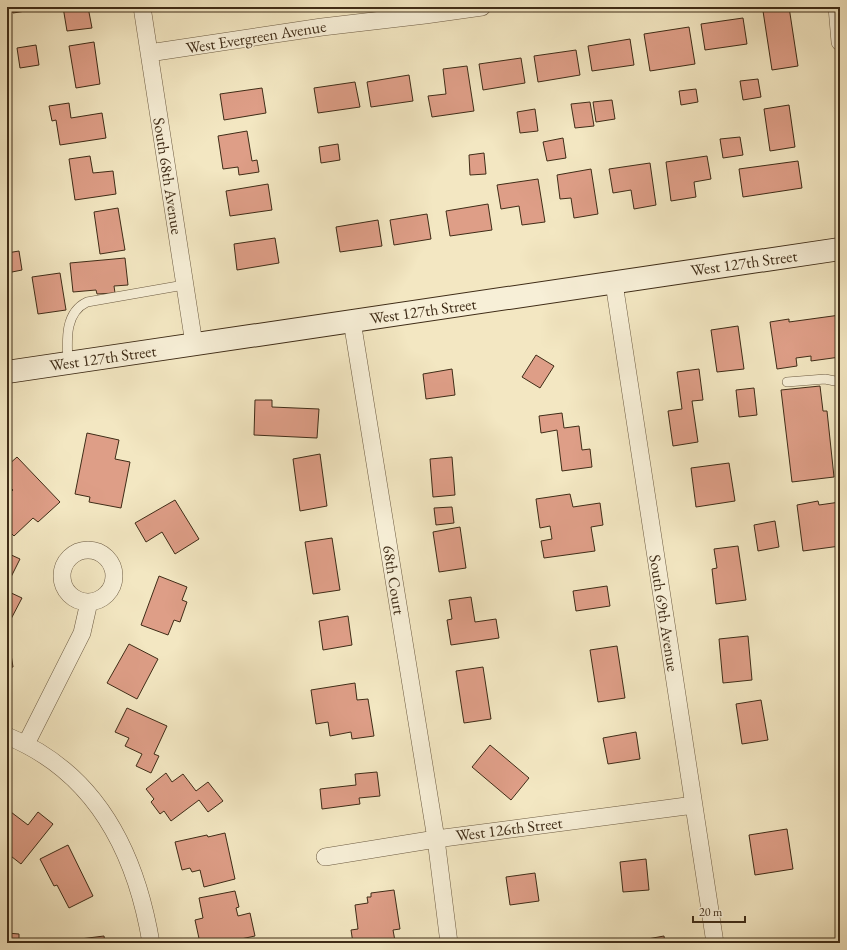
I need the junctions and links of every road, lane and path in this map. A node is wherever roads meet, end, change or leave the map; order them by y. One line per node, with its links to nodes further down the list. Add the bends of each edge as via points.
1 (142, 7): 5 (street, South 68th Avenue)
2 (482, 7): 5 (street, West Evergreen Avenue, via 322,27)
3 (837, 7): 4 (street)
4 (840, 42)
5 (149, 53): 8 (street, South 68th Avenue)
6 (840, 249): 7 (main road, West 127th Street)
7 (614, 283): 9 (main road, West 127th Street); 18 (street, South 69th Avenue)
8 (184, 285): 10 (street, South 68th Avenue); 11 (lane, via 80,305 72,316 66,334)
9 (352, 321): 10 (main road, West 127th Street); 19 (street, 68th Court)
10 (194, 344): 11 (main road, West 127th Street)
11 (68, 363): 12 (main road, West 127th Street)
12 (7, 372)
13 (787, 382): 14 (lane, via 825,379)
14 (840, 382)
15 (88, 602): 17 (street, via 82,633)
16 (7, 736): 17 (street)
17 (26, 744): 21 (street, via 75,781 93,799 107,820 128,856 141,895)
18 (694, 805): 19 (street, West 126th Street); 23 (street, South 69th Avenue)
19 (436, 839): 20 (street, West 126th Street); 22 (street, 68th Court)
20 (325, 857)
21 (151, 943)
22 (449, 943)
23 (715, 943)

